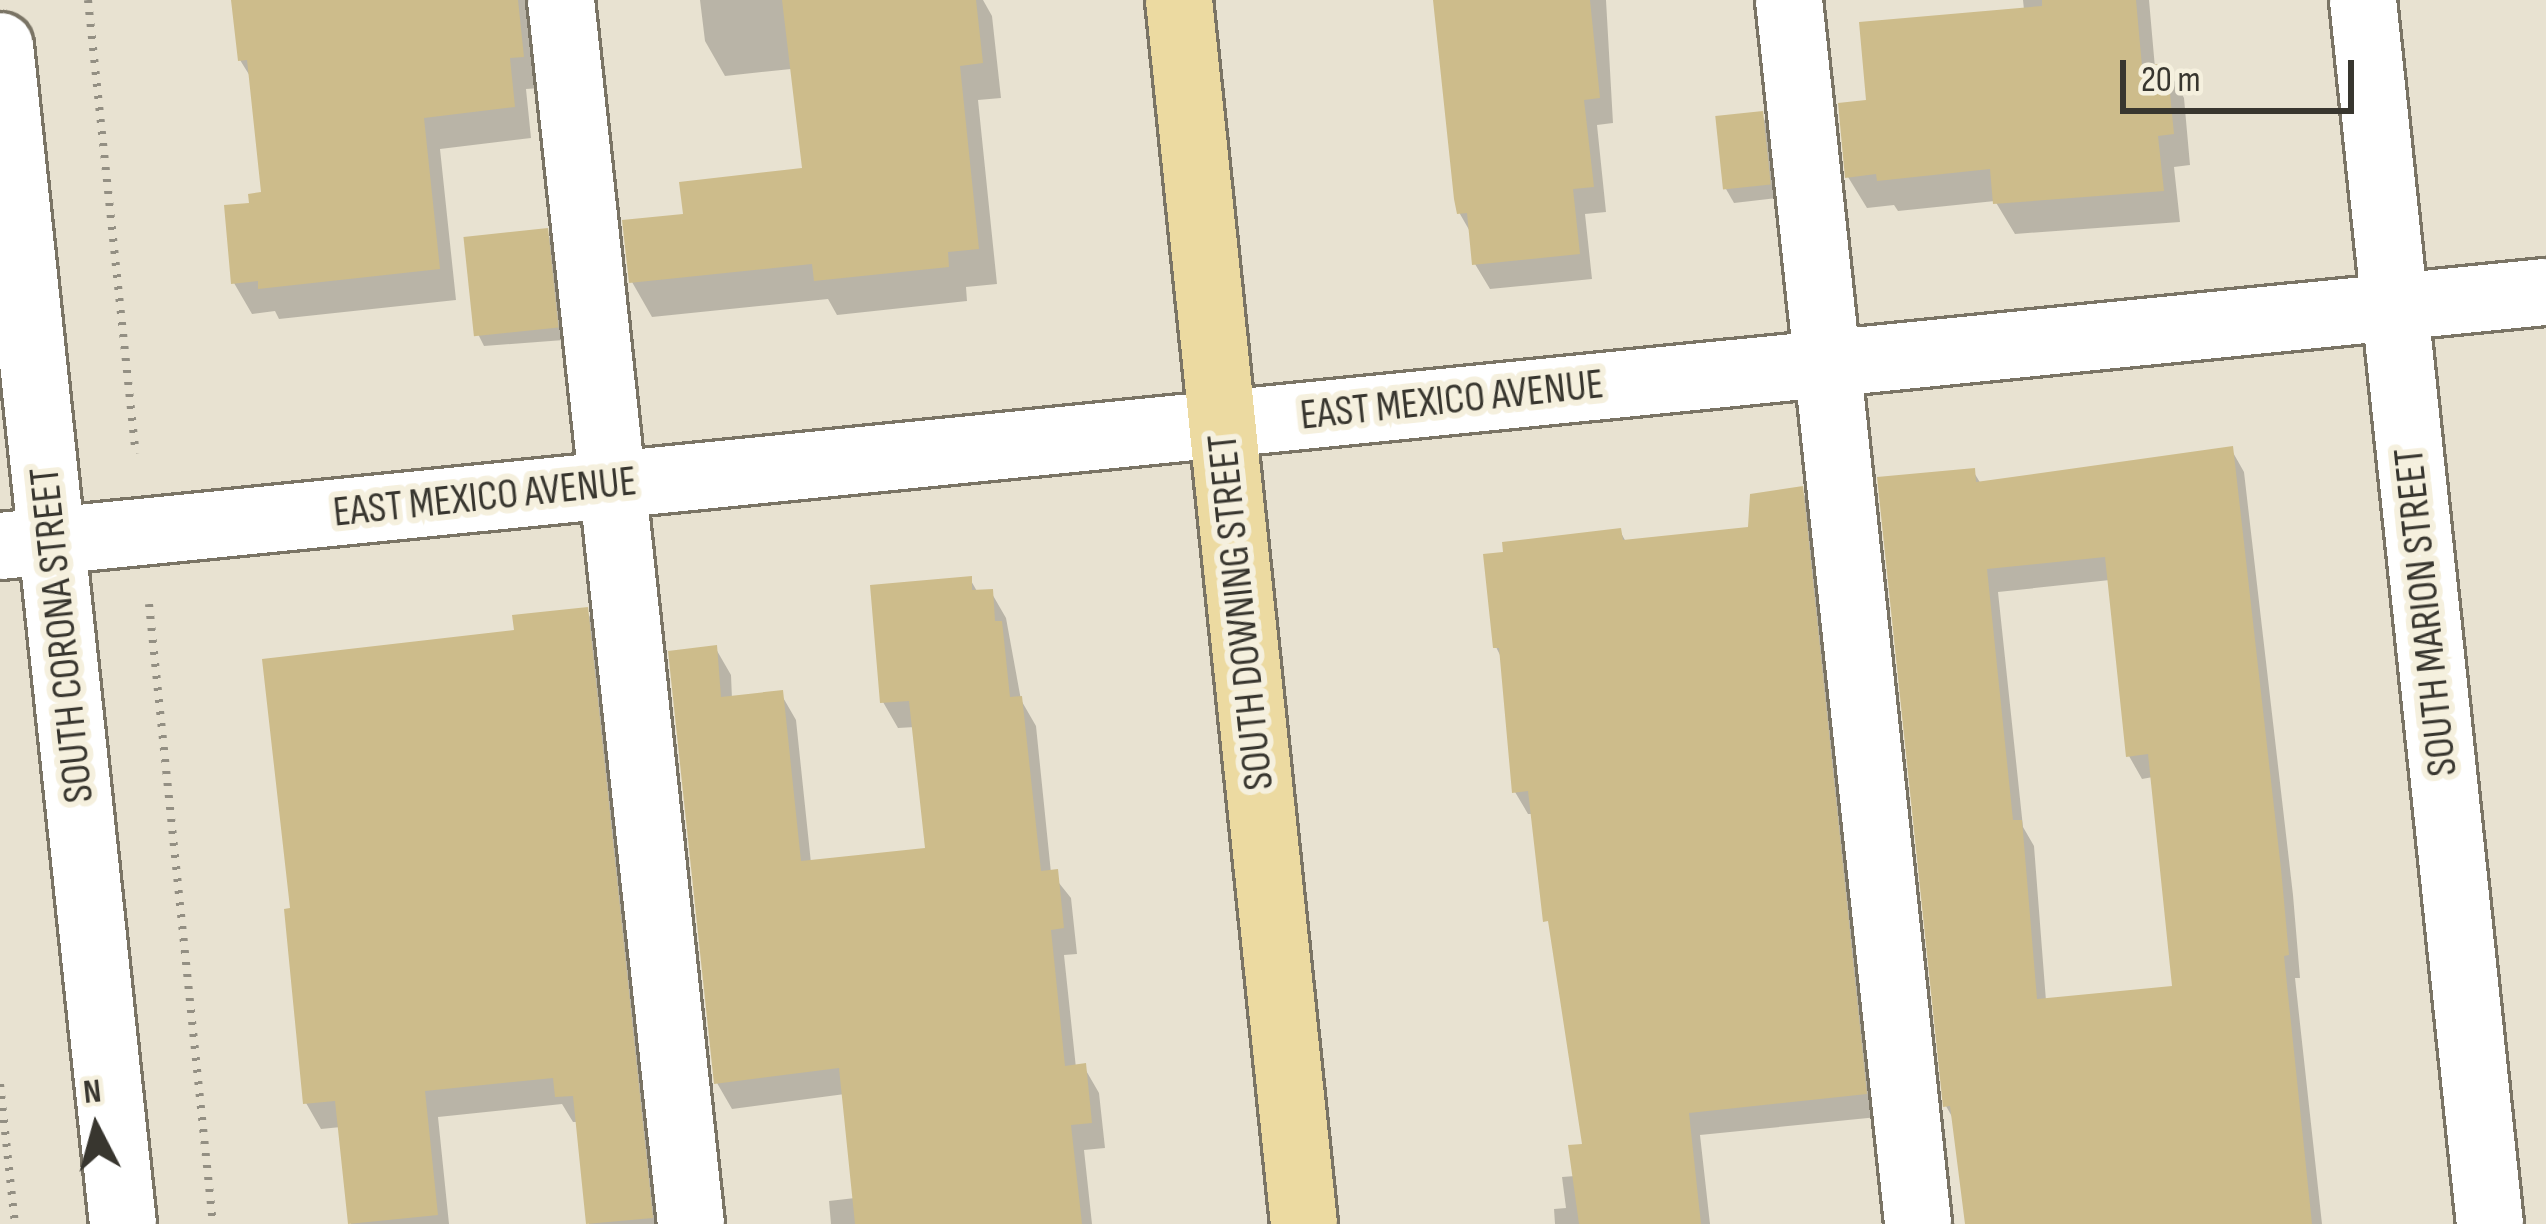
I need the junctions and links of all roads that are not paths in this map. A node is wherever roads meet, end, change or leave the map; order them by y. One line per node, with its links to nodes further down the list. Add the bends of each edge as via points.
1 (561, 0): 10 (street)
2 (1179, 0): 9 (main road, SOUTH DOWNING STREET)
3 (1789, 0): 8 (street)
4 (2363, 0): 7 (street, SOUTH MARION STREET)
5 (0, 46): 11 (street, SOUTH CORONA STREET)
6 (2546, 292): 7 (street, EAST MEXICO AVENUE)
7 (2396, 307): 8 (street, EAST MEXICO AVENUE); 16 (street, SOUTH MARION STREET)
8 (1830, 364): 9 (street, EAST MEXICO AVENUE); 15 (street)
9 (1222, 424): 10 (street, EAST MEXICO AVENUE); 14 (main road, SOUTH DOWNING STREET)
10 (612, 485): 11 (street, EAST MEXICO AVENUE); 13 (street)
11 (27, 544): 12 (street, SOUTH CORONA STREET)
12 (123, 1224)
13 (691, 1224)
14 (1304, 1224)
15 (1918, 1224)
16 (2490, 1224)

